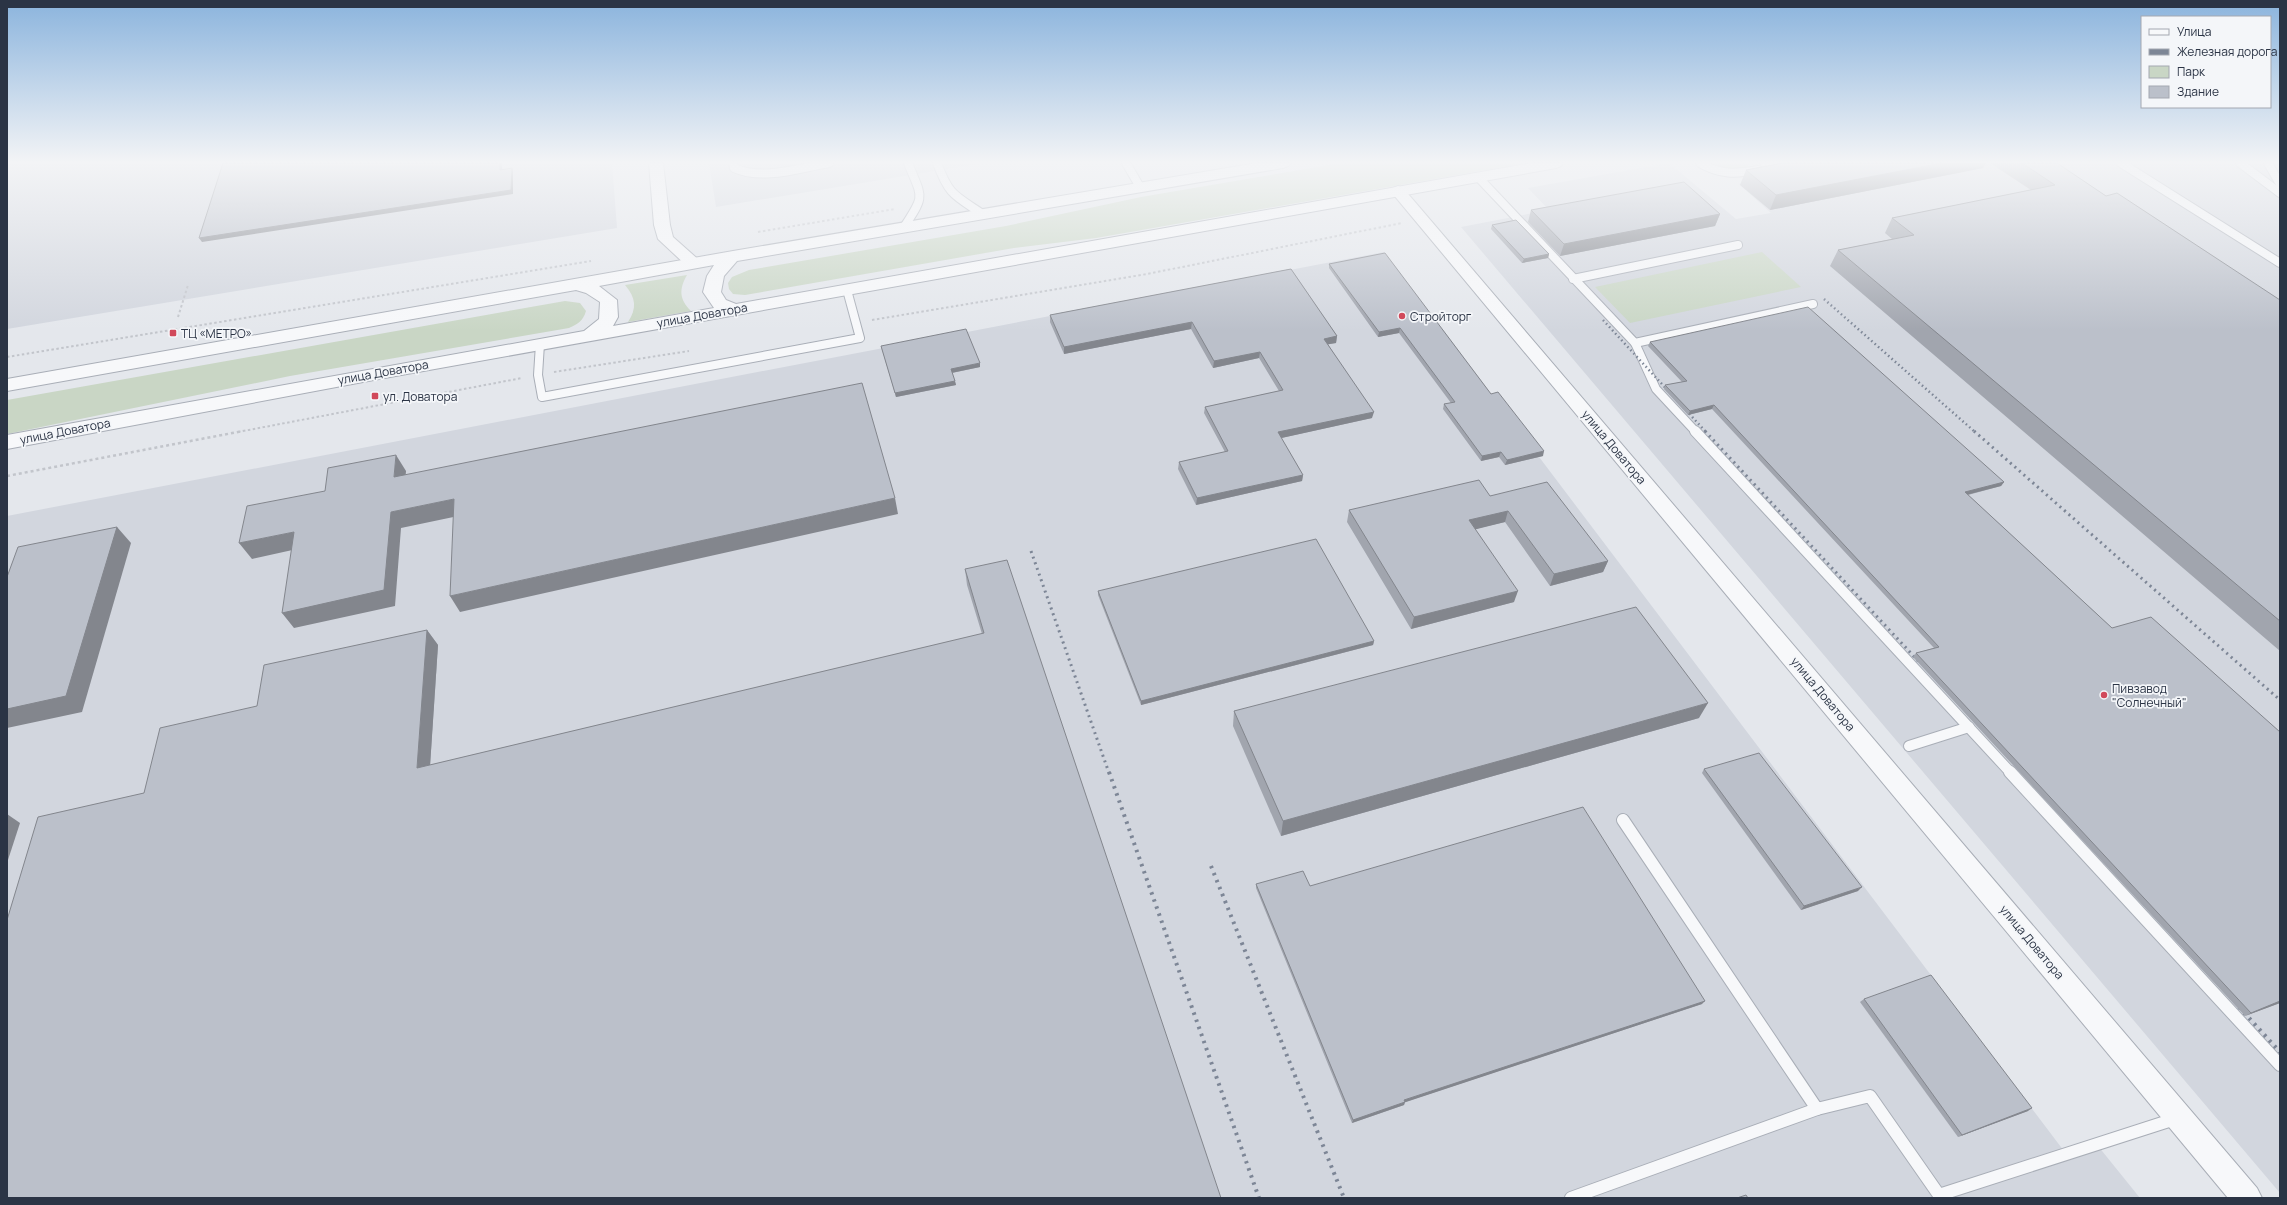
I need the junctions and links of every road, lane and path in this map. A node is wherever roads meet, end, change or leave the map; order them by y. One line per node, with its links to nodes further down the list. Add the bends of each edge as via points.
1 (661, 219): 12 (street, via 666,239)
2 (909, 219): 8 (lane)
3 (947, 219): 8 (street)
4 (1241, 219): 16 (street, улица Доватора)
5 (1422, 219): 30 (street, улица Доватора)
6 (1517, 219): 13 (lane)
7 (2210, 219): 11 (lane)
8 (904, 227): 10 (street)
9 (1738, 244): 13 (lane)
10 (733, 256): 12 (street); 18 (street, via 718,270 713,280 712,292 720,304)
11 (2280, 263)
12 (694, 264): 15 (street)
13 (1573, 279): 22 (lane)
14 (188, 285): 19 (path)
15 (578, 285): 20 (street, via 601,294 608,300 610,308 611,315 607,324); 23 (street)
16 (847, 290): 18 (street, улица Доватора); 21 (lane, via 860,338 542,397 538,375)
17 (1813, 304): 22 (lane)
18 (737, 310): 20 (street, улица Доватора)
19 (178, 317)
20 (590, 335): 21 (street, улица Доватора)
21 (540, 344): 24 (street, улица Доватора)
22 (1635, 344): 25 (lane, via 1656,390)
23 (7, 385)
24 (7, 442)
25 (1969, 728): 26 (lane); 28 (lane)
26 (1909, 746)
27 (1623, 820): 29 (lane)
28 (2280, 1065)
29 (1817, 1109): 30 (lane, via 1870,1096 1938,1196); 31 (lane)
30 (2180, 1118): 32 (street, улица Доватора)
31 (1571, 1198)
32 (2247, 1198)

